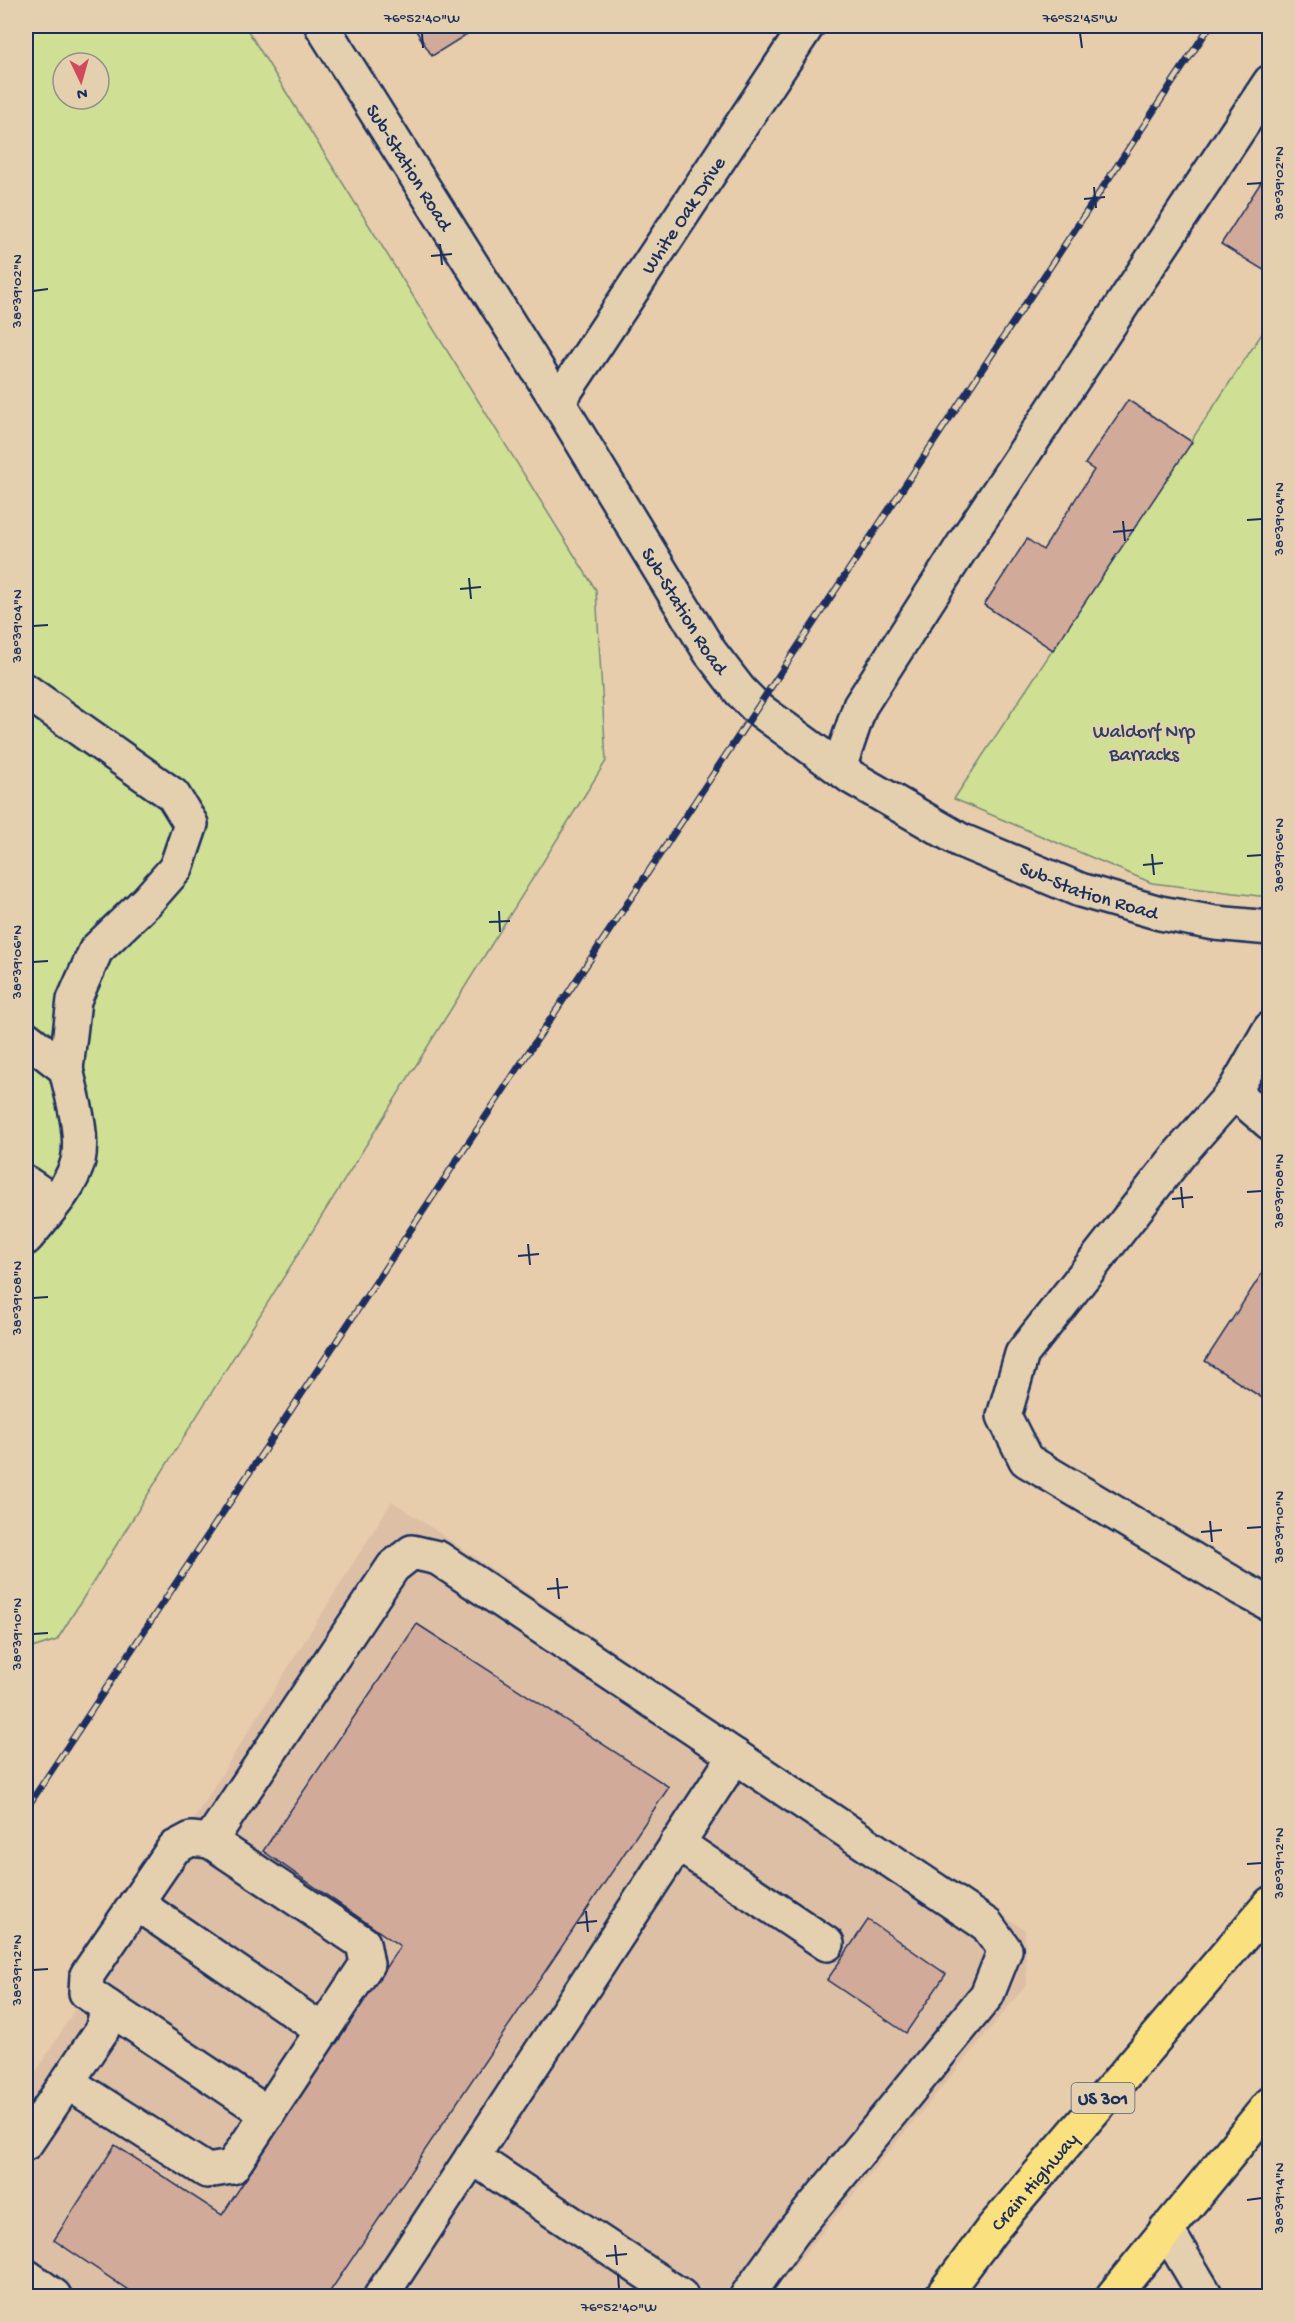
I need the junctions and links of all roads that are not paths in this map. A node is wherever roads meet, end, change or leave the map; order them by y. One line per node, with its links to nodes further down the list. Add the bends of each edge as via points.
1 (322, 26): 4 (street, Sub-Station Road)
2 (807, 26): 4 (street, White Oak Drive)
3 (1269, 82): 6 (street, via 860,706)
4 (558, 402): 6 (street, Sub-Station Road, via 710,652 757,708)
5 (26, 691): 10 (street, via 173,795 191,824 176,868 96,950 74,1000)
6 (839, 768): 7 (street, Sub-Station Road, via 960,840 1080,890 1160,913)
7 (1269, 928)
8 (1269, 1029): 11 (street)
9 (26, 1038): 10 (street)
10 (66, 1068): 14 (street, via 78,1126 78,1161)
11 (1234, 1092): 12 (street); 16 (street, via 1181,1152 1022,1354 1004,1416 1026,1460)
12 (1269, 1123)
13 (26, 1183): 14 (street)
14 (54, 1202): 15 (street)
15 (26, 1239)
16 (1269, 1604)
17 (735, 1756): 18 (street, via 438,1558 412,1552 393,1567); 19 (street); 35 (street, via 987,1924 1005,1950 987,1995 800,2224)
18 (210, 1841): 20 (street, via 191,1839 174,1848); 24 (street, via 363,1943 367,1964)
19 (677, 1843): 22 (street); 29 (street)
20 (136, 1903): 23 (street, via 87,1976 86,1992); 24 (street)
21 (1269, 1904): 36 (highway, Crain Highway / US 301, via 994,2228)
22 (827, 1944)
23 (108, 2007): 25 (street, via 102,2030); 27 (street)
24 (323, 2031): 27 (street)
25 (67, 2082): 27 (street, via 207,2171 232,2167); 28 (street)
26 (1269, 2104): 30 (highway)
27 (268, 2114)
28 (26, 2144)
29 (472, 2157): 33 (street); 34 (street)
30 (1166, 2229): 37 (highway); 38 (street)
31 (26, 2276): 32 (street)
32 (54, 2296)
33 (381, 2296)
34 (681, 2296)
35 (747, 2296)
36 (942, 2296)
37 (1113, 2296)
38 (1206, 2296)

